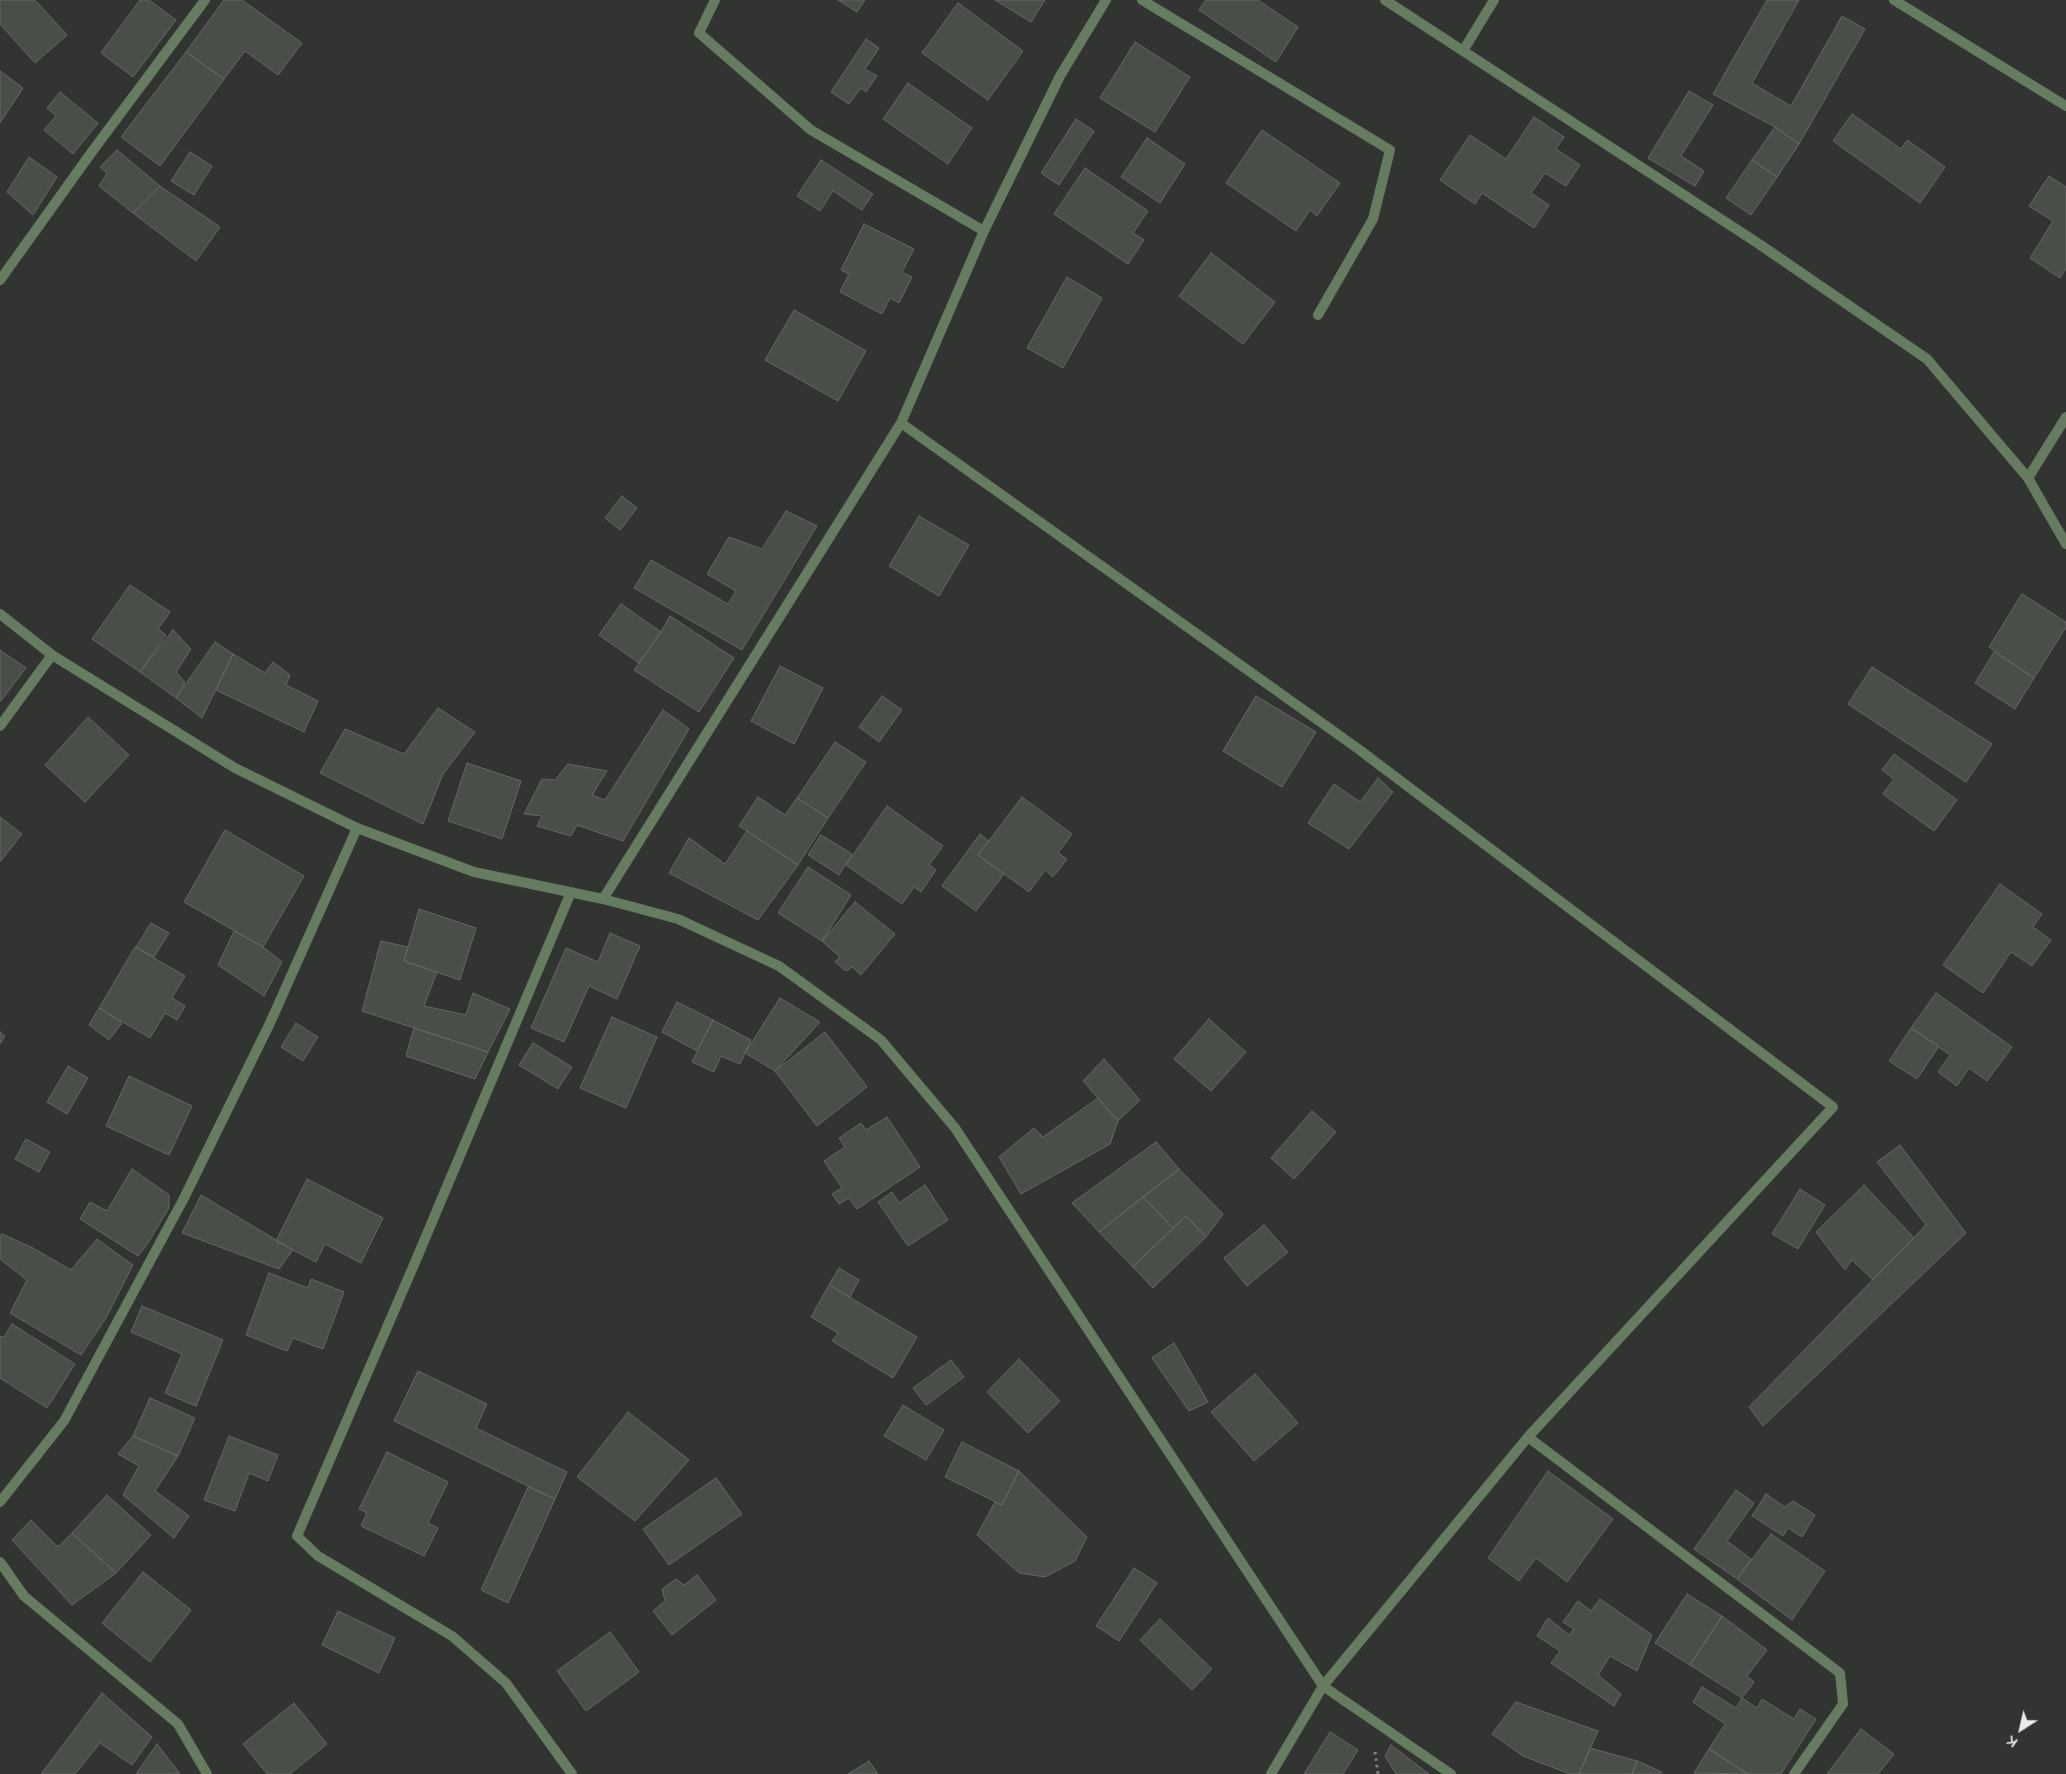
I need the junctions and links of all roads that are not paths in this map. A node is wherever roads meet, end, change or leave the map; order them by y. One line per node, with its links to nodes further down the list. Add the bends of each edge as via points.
1 (205, 0): 11 (street)
2 (715, 0): 10 (street, via 699,33 811,130)
3 (1106, 0): 10 (street, via 1060,76)
4 (1142, 0): 12 (street, via 1390,150 1373,219)
5 (1385, 0): 8 (street)
6 (1494, 0): 8 (street)
7 (1894, 0): 9 (street)
8 (1463, 51): 15 (street, via 1767,249 1927,359)
9 (2066, 106)
10 (984, 232): 14 (street)
11 (0, 280)
12 (1318, 315)
13 (2066, 417): 15 (street)
14 (901, 423): 22 (street); 23 (street, via 1357,748 1833,1107)
15 (2028, 478): 16 (street)
16 (2066, 544)
17 (0, 614): 18 (street)
18 (52, 655): 19 (street); 20 (street, via 235,768)
19 (0, 726)
20 (357, 828): 21 (street, via 474,872); 24 (street, via 270,1023 184,1198 64,1421)
21 (571, 892): 22 (street); 28 (street, via 297,1536 318,1556 452,1636 506,1683)
22 (603, 899): 26 (street, via 678,919 779,966 881,1040 955,1128)
23 (1528, 1437): 26 (street); 31 (street, via 1840,1672 1844,1704)
24 (0, 1502)
25 (0, 1562): 27 (street, via 24,1596 178,1724)
26 (1323, 1686): 29 (street); 30 (street)
27 (207, 1774)
28 (572, 1774)
29 (1271, 1774)
30 (1450, 1774)
31 (1794, 1774)

